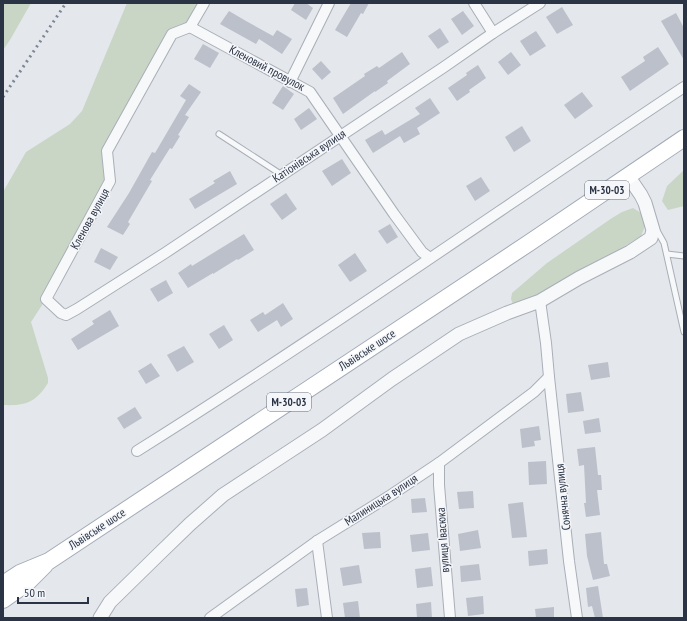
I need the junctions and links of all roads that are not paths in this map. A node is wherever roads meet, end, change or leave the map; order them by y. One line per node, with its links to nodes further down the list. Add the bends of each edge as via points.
1 (204, 3): 5 (street)
2 (329, 3): 7 (street)
3 (474, 3): 6 (street)
4 (540, 3): 6 (street, Катіонівська вулиця)
5 (190, 27): 7 (street, Кленовий провулок); 19 (street, Кленова вулиця, via 172,34 107,151 110,181 46,299 66,315)
6 (493, 33): 10 (street, Катіонівська вулиця)
7 (290, 82): 10 (street, Кленовий провулок, via 310,92)
8 (684, 87): 17 (street)
9 (219, 134): 12 (lane)
10 (340, 136): 12 (street, Катіонівська вулиця); 17 (street, Кленовий провулок, via 410,237)
11 (684, 138): 13 (main road, Львівське шосе / М-30-03)
12 (282, 175): 19 (street, Катіонівська вулиця)
13 (628, 176): 14 (street, via 641,195); 25 (main road, Львівське шосе / М-30-03)
14 (657, 239): 15 (lane); 18 (street, via 579,278)
15 (667, 254): 16 (lane); 20 (lane)
16 (684, 256)
17 (430, 258): 22 (street)
18 (540, 301): 21 (street, Сонячна вулиця); 28 (street, via 459,334 392,378 322,430 223,495)
19 (78, 309)
20 (684, 332)
21 (549, 377): 23 (street, Малиницька вулиця, via 534,392); 34 (street, Сонячна вулиця)
22 (137, 452)
23 (439, 463): 24 (street, Малиницька вулиця); 33 (street, вулиця Івасюка)
24 (317, 541): 31 (street, Малиницька вулиця); 32 (street)
25 (49, 561): 26 (main road, Львівське шосе / М-30-03, via 20,573); 27 (main road, Львівське шосе / М-30-03, via 27,583)
26 (3, 584)
27 (3, 600)
28 (110, 602): 29 (lane); 30 (street)
29 (92, 618)
30 (100, 618)
31 (210, 618)
32 (327, 618)
33 (450, 618)
34 (577, 618)

